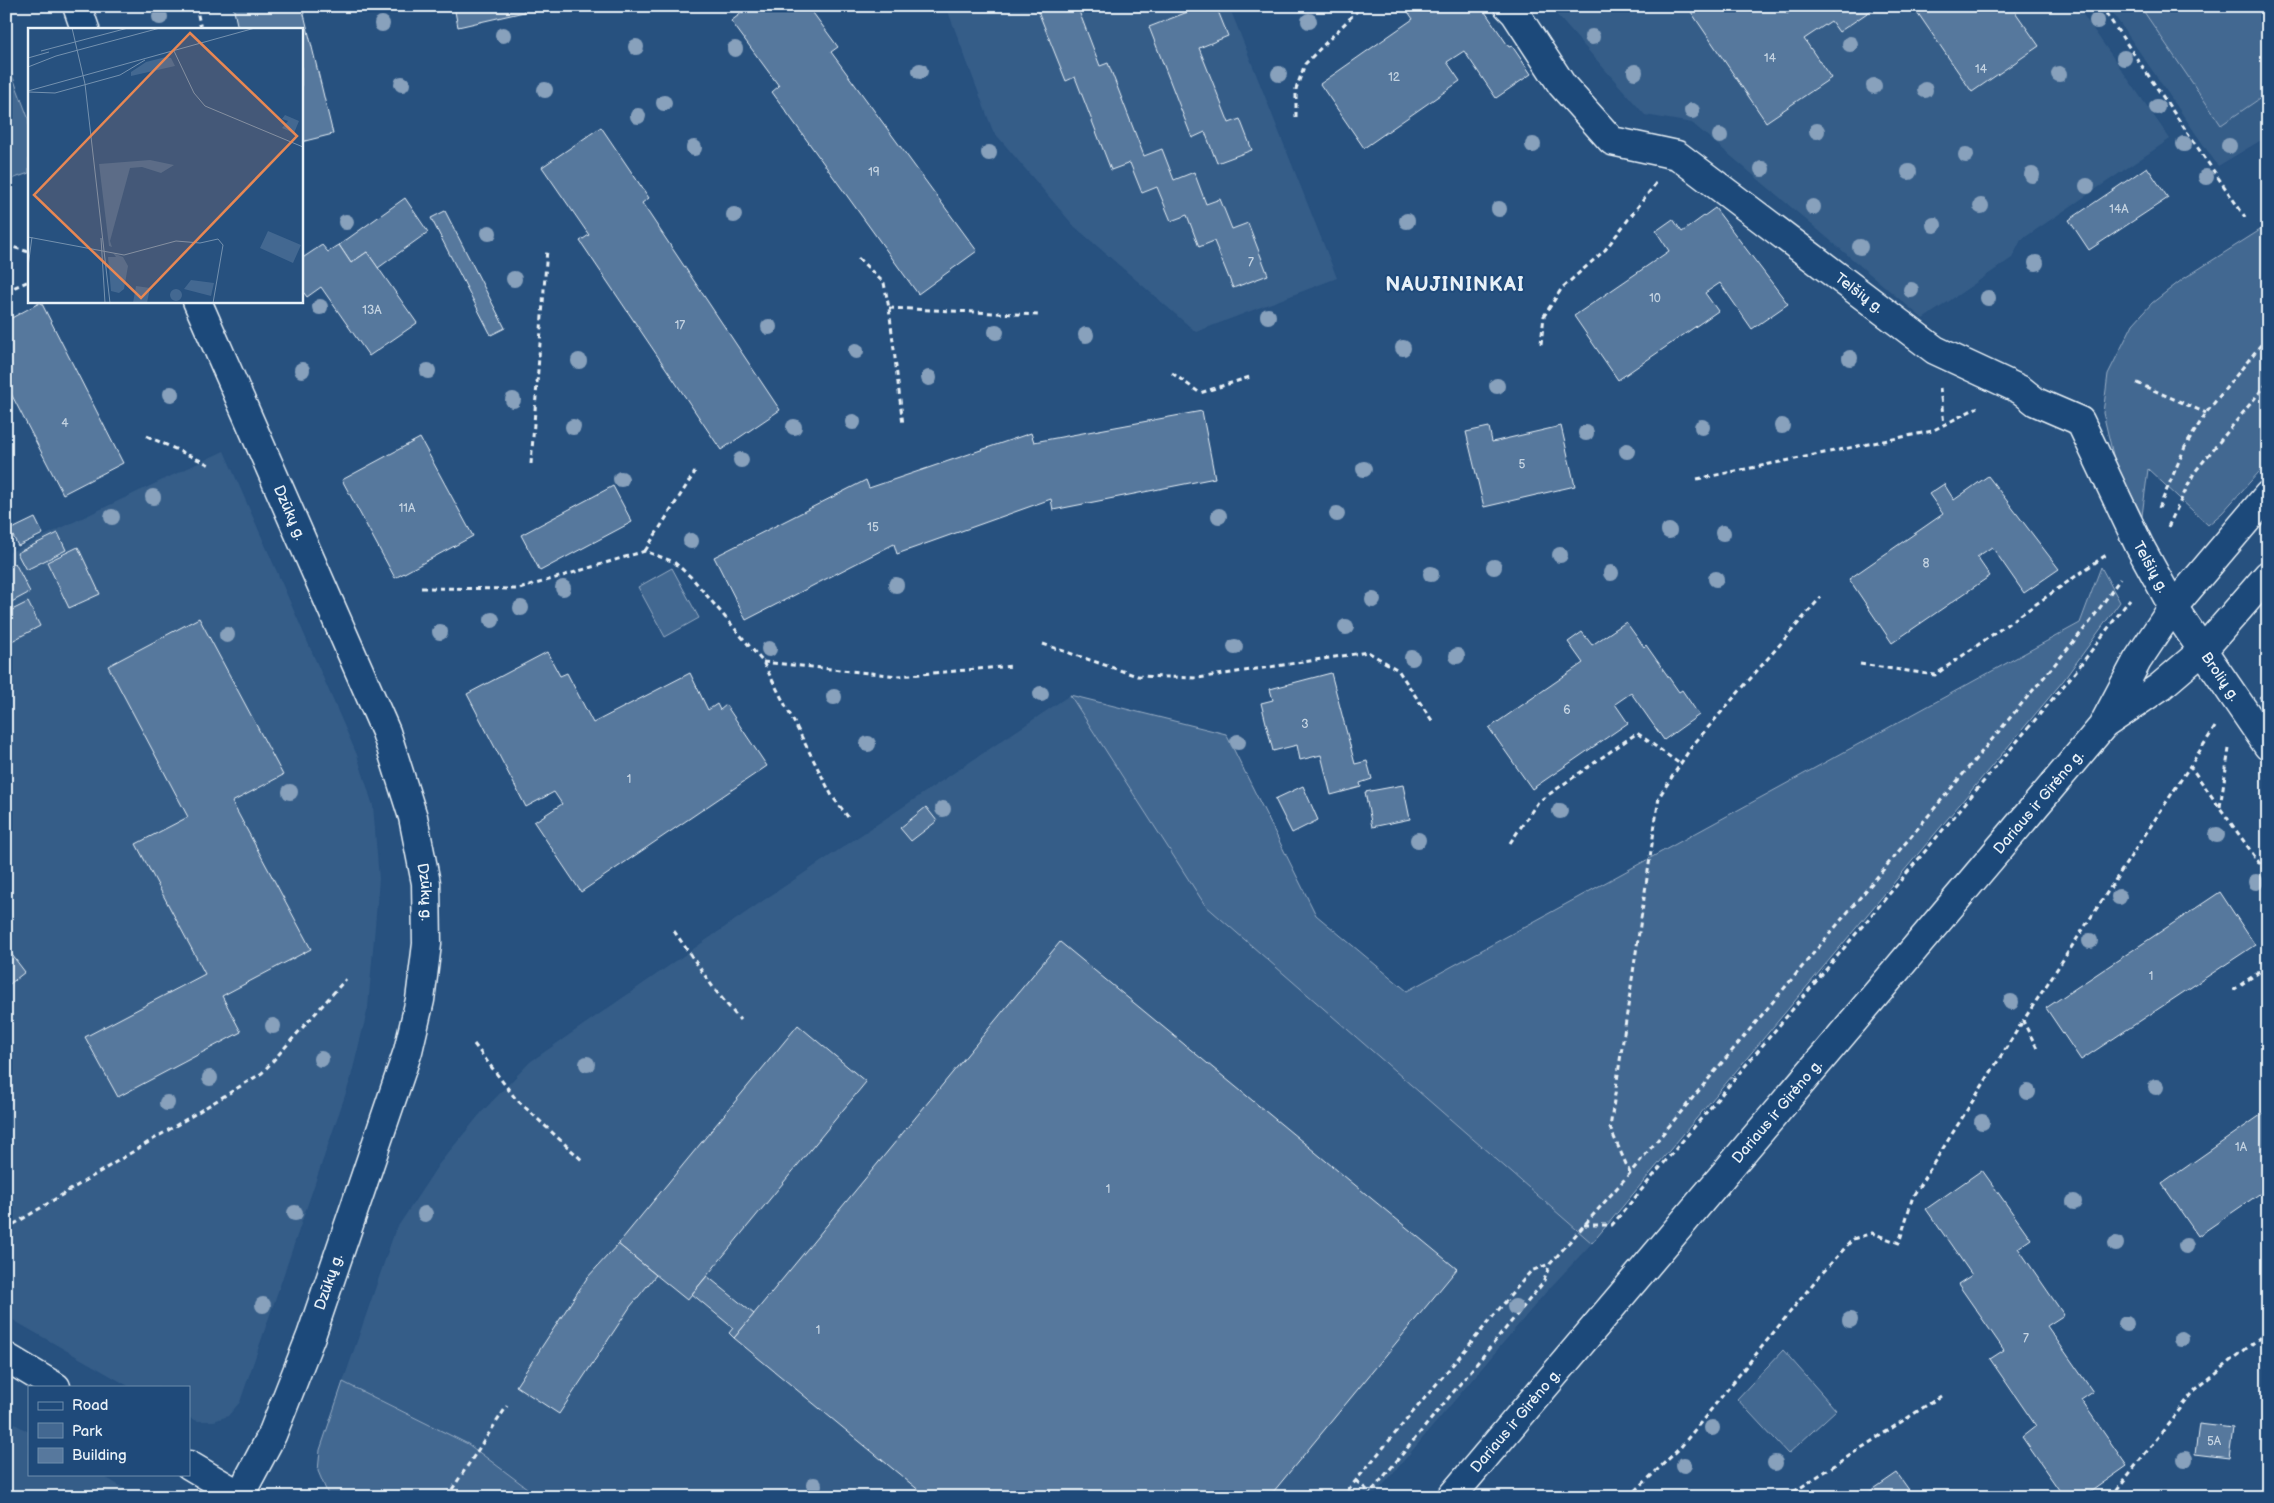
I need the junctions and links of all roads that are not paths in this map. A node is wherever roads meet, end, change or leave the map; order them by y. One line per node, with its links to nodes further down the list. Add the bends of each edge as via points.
1 (77, 6): 3 (street)
2 (1508, 6): 7 (street, Telšių g., via 1562,84 1612,141 1677,155 1935,350 2080,421 2139,545)
3 (85, 28)
4 (197, 302): 14 (street, Dzūkų g., via 386,732 413,817 426,883 427,944 420,1000 408,1050 311,1336 272,1435)
5 (2268, 495): 7 (street, Dariaus ir Girėno g.)
6 (2268, 575): 8 (street, Dariaus ir Girėno g.)
7 (2173, 607): 8 (street, Brolių g.); 9 (street, Dariaus ir Girėno g., via 2137,661)
8 (2202, 651): 9 (street, Dariaus ir Girėno g., via 2161,686); 10 (street, Brolių g.)
9 (2102, 727): 15 (street, Dariaus ir Girėno g.)
10 (2268, 746)
11 (6, 1357): 12 (street)
12 (54, 1386)
13 (190, 1466): 14 (street)
14 (241, 1496)
15 (1451, 1497)

